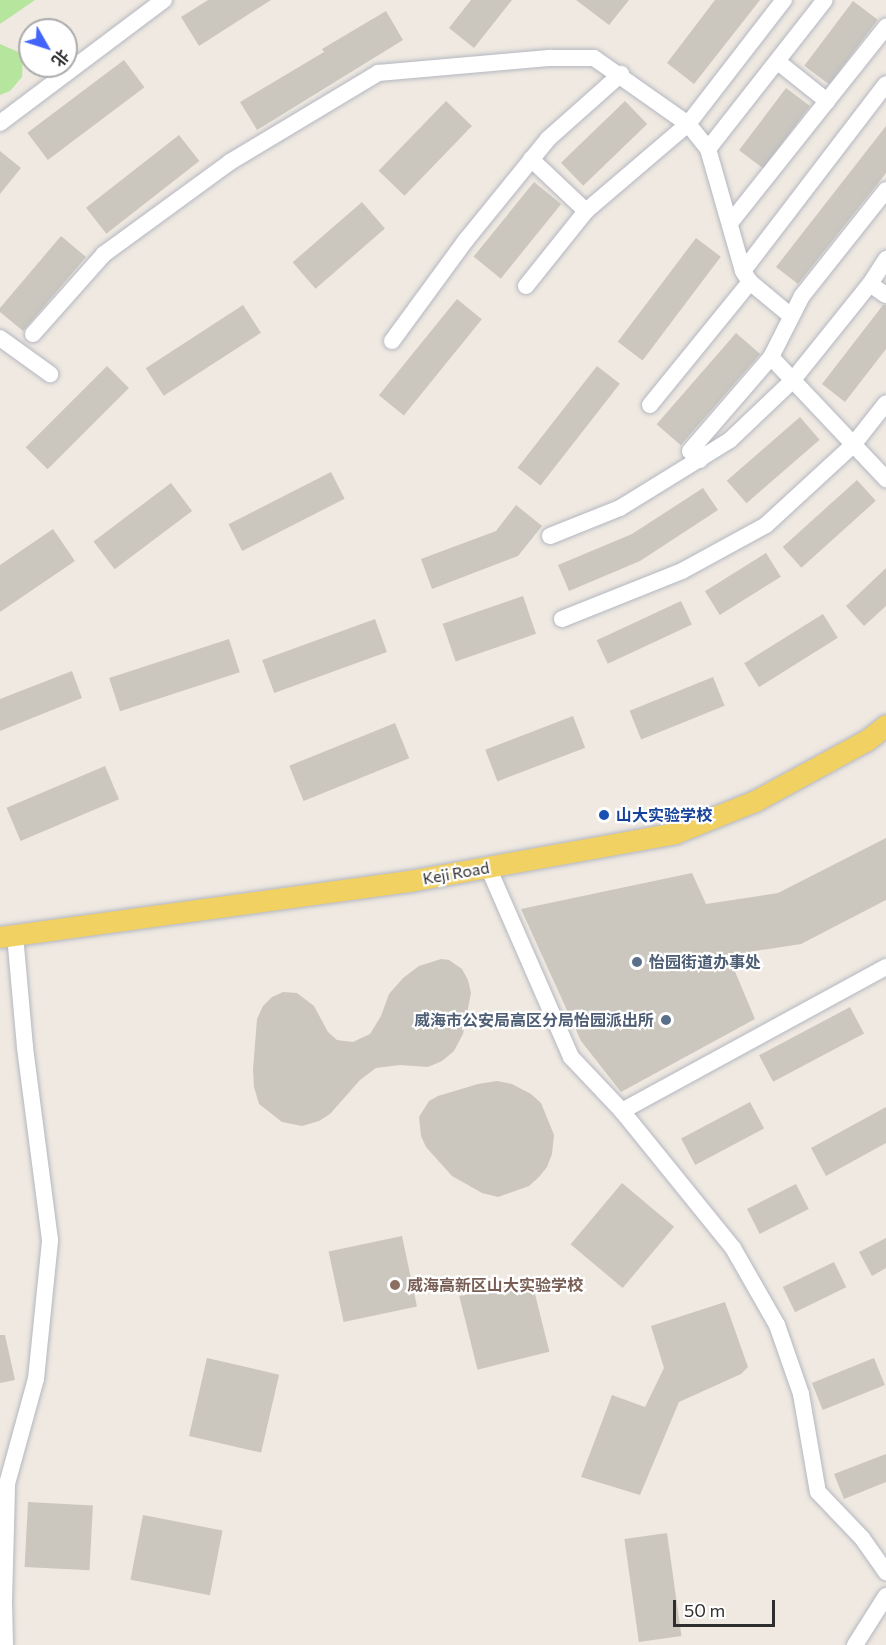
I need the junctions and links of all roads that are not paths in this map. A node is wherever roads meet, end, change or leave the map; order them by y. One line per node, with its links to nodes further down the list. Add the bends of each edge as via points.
1 (164, 0): 9 (street)
2 (784, 0): 10 (street)
3 (825, 0): 5 (street)
4 (886, 27): 8 (street)
5 (778, 62): 8 (street); 11 (street)
6 (621, 74): 10 (street); 12 (street); 22 (street, via 594,58 550,58 378,73 230,162 104,254)
7 (886, 84): 17 (street)
8 (827, 101): 15 (street)
9 (0, 123)
10 (688, 124): 11 (street); 14 (street)
11 (708, 149): 15 (street)
12 (531, 159): 14 (street); 24 (street)
13 (886, 190): 21 (street, via 822,267)
14 (586, 211): 19 (street)
15 (730, 223): 17 (street)
16 (886, 259): 18 (street)
17 (747, 276): 21 (street); 29 (street)
18 (870, 284): 20 (street); 27 (street)
19 (526, 286)
20 (886, 295)
21 (791, 316): 25 (street)
22 (33, 334)
23 (0, 338): 26 (street)
24 (392, 341)
25 (771, 357): 27 (street); 31 (street, via 690,451)
26 (50, 374)
27 (792, 381): 30 (street); 31 (street, via 730,440)
28 (886, 403): 30 (street)
29 (650, 405)
30 (854, 445): 32 (street); 34 (street, via 766,525 682,571)
31 (700, 460): 33 (street, via 620,508)
32 (886, 479)
33 (550, 536)
34 (562, 619)
35 (886, 725): 36 (main road, Keji Road, via 867,740 755,801 675,833)
36 (488, 867): 37 (main road, Keji Road); 39 (street, via 570,1057)
37 (8, 936): 42 (street, via 50,1240 36,1379 7,1484)
38 (886, 967): 39 (street)
39 (622, 1111): 40 (street, via 733,1248 777,1325 801,1394 818,1492 862,1538)
40 (886, 1572)
41 (886, 1596): 43 (street)
42 (5, 1645)
43 (855, 1645)

